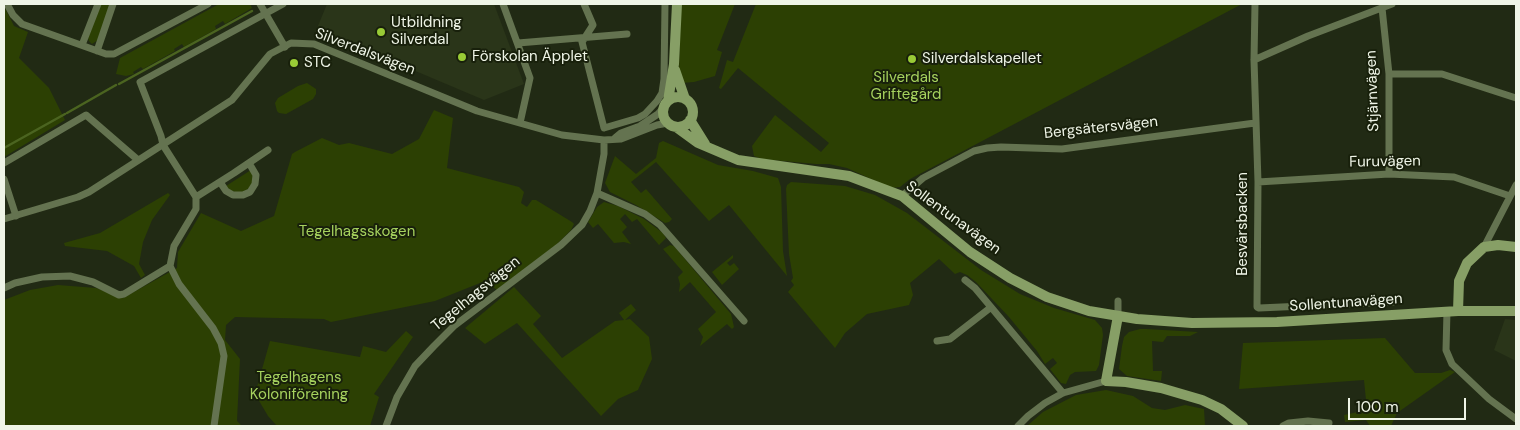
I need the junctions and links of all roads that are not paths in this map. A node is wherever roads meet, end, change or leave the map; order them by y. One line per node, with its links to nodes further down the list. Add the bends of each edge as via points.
1 (7, 4): 18 (street, via 22,24)
2 (98, 4): 18 (street)
3 (113, 4): 20 (street)
4 (208, 4): 20 (street, via 114,54)
5 (260, 4): 14 (street)
6 (283, 4): 14 (street)
7 (503, 4): 17 (street)
8 (584, 4): 16 (street, via 593,25)
9 (665, 4): 16 (street, via 662,93 638,118 604,128 582,42)
10 (677, 4): 22 (street)
11 (1255, 4): 21 (street, Besvärsbacken)
12 (1392, 4): 13 (street)
13 (1382, 8): 21 (street); 23 (street, Stjärnvägen)
14 (265, 13): 19 (street); 33 (street, via 140,82)
15 (627, 34): 16 (street)
16 (584, 37): 17 (street)
17 (518, 43): 28 (street, via 530,78)
18 (82, 46): 20 (street)
19 (285, 47): 28 (street, Silverdalsvägen, via 291,43 314,44 478,111); 33 (street, Silverdalsvägen, via 270,54 232,100)
20 (97, 51)
21 (1254, 60): 29 (street, Besvärsbacken)
22 (674, 64): 25 (street); 26 (street)
23 (1389, 74): 24 (street, via 1442,74); 39 (street, Stjärnvägen)
24 (1516, 98)
25 (685, 99): 26 (street, via 676,97); 27 (street, via 692,107)
26 (666, 104): 30 (street, via 663,112); 31 (street, Silverdalsvägen, via 650,120)
27 (690, 120): 30 (street, via 685,125); 34 (street, Sollentunavägen)
28 (520, 123): 32 (street, Silverdalsvägen, via 562,135)
29 (1255, 123): 42 (street, Besvärsbacken); 45 (street, Bergsätersvägen, via 1062,149 987,148 974,151 923,178)
30 (672, 125): 31 (street, Silverdalsvägen, via 657,125 621,139); 34 (street, Sollentunavägen)
31 (614, 138): 32 (street, Silverdalsvägen)
32 (604, 140): 44 (street, Tegelhagsvägen)
33 (163, 145): 36 (street, Silverdalsvägen); 47 (street)
34 (707, 146): 45 (street, Sollentunavägen, via 738,160 849,176)
35 (268, 150): 38 (street)
36 (138, 160): 37 (street, via 86,115); 48 (street, Silverdalsvägen, via 84,195)
37 (4, 163)
38 (249, 163): 41 (street); 41 (street, via 256,175 250,192 233,195)
39 (1388, 174): 42 (street, Furuvägen); 46 (street, Furuvägen, via 1454,177)
40 (4, 179): 48 (street)
41 (220, 182): 47 (street)
42 (1258, 182): 56 (street, Besvärsbacken, via 1259,308)
43 (1516, 185): 46 (street)
44 (596, 194): 62 (street, via 644,214 660,225); 69 (street, Tegelhagsvägen, via 582,225 562,245 454,326 415,366 397,397)
45 (902, 196): 61 (street, Sollentunavägen, via 970,252 1010,278 1047,298)
46 (1510, 196): 50 (street)
47 (196, 197): 52 (street, via 196,209 174,246)
48 (16, 216): 49 (street, Silverdalsvägen)
49 (4, 219)
50 (1484, 247): 51 (street); 59 (street, via 1467,263 1458,281)
51 (1516, 247)
52 (170, 266): 54 (street, via 119,295 93,282 70,276 42,277); 68 (street, via 221,343 224,356)
53 (965, 280): 57 (street)
54 (4, 288)
55 (1118, 301): 61 (street)
56 (1393, 302)
57 (990, 308): 63 (street, via 950,339); 65 (street)
58 (1448, 311): 59 (street, Sollentunavägen); 61 (street, Sollentunavägen, via 1277,322 1192,323); 66 (street, via 1446,350 1452,364)
59 (1458, 311): 60 (street, Sollentunavägen)
60 (1516, 311)
61 (1118, 316): 64 (street)
62 (744, 321)
63 (937, 340)
64 (1106, 381): 65 (street); 71 (street, via 1162,388 1202,400)
65 (1063, 393): 70 (street, via 1045,403)
66 (1516, 419)
67 (1329, 423): 72 (street, via 1308,421)
68 (214, 426)
69 (386, 426)
70 (1018, 426)
71 (1243, 426)
72 (1283, 426)

